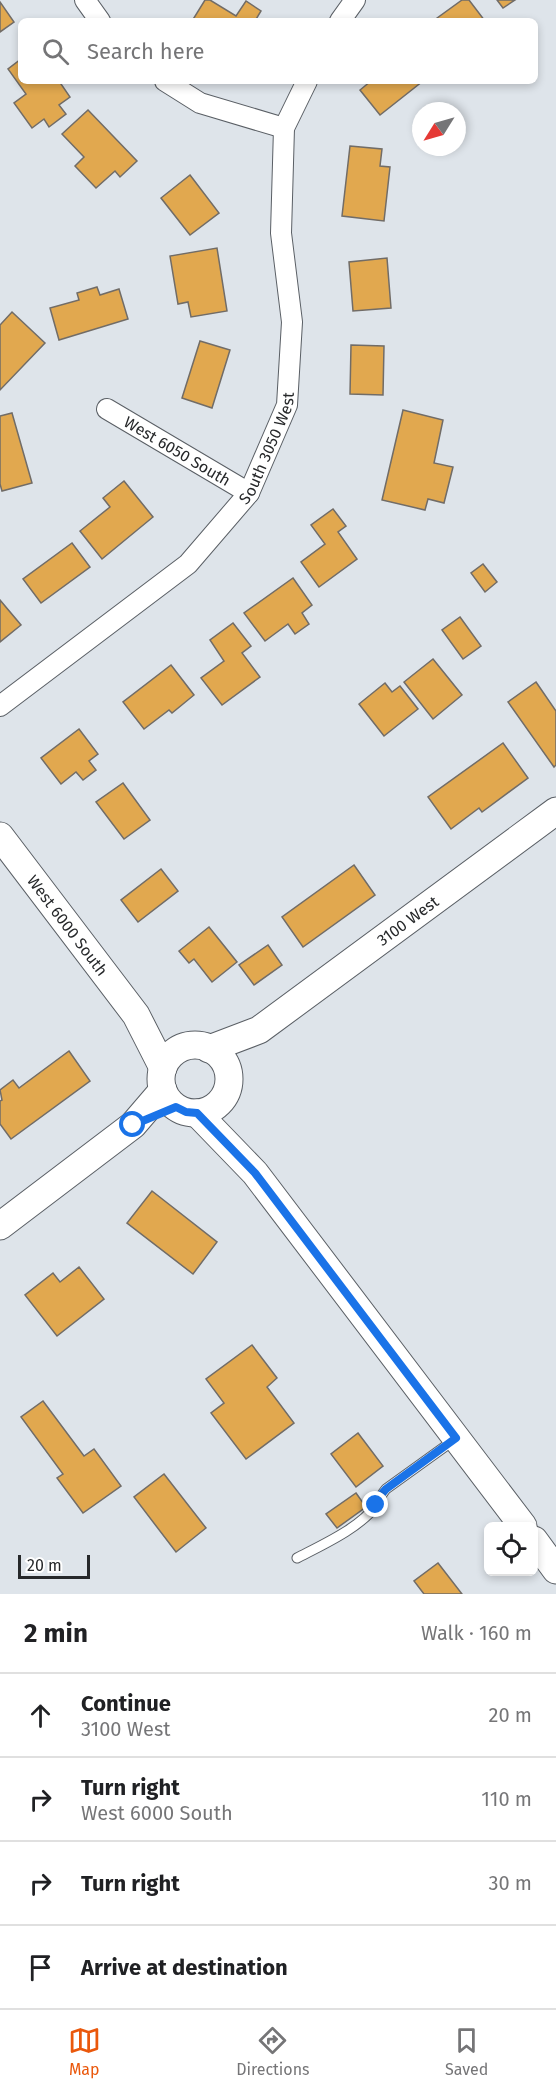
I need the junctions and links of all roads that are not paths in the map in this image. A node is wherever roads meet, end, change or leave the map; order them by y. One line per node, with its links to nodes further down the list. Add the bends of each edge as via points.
1 (85, 0): 3 (street)
2 (355, 0): 4 (street)
3 (98, 18)
4 (342, 18)
5 (170, 84): 7 (street, via 200,103)
6 (306, 84): 7 (street, South 3050 West)
7 (284, 128): 9 (street, South 3050 West, via 281,232 292,322 287,405)
8 (107, 409): 9 (street, West 6050 South)
9 (249, 493): 10 (street, South 3050 West, via 188,564)
10 (0, 706)
11 (556, 810): 13 (street, 3100 West)
12 (0, 836): 16 (street, West 6000 South, via 136,1016)
13 (260, 1030): 14 (street, 3100 West); 15 (street, 3100 West)
14 (209, 1049): 15 (street, via 223,1060); 16 (street, 3100 West, via 191,1046)
15 (228, 1075): 16 (street, 3100 West, via 223,1098)
16 (182, 1089): 17 (street); 18 (street, West 6000 South, via 255,1173)
17 (0, 1226)
18 (456, 1438): 19 (street, West 6000 South); 21 (lane, via 386,1489 376,1505 343,1534)
19 (519, 1522)
20 (538, 1545): 22 (street)
21 (297, 1558)
22 (556, 1570)

